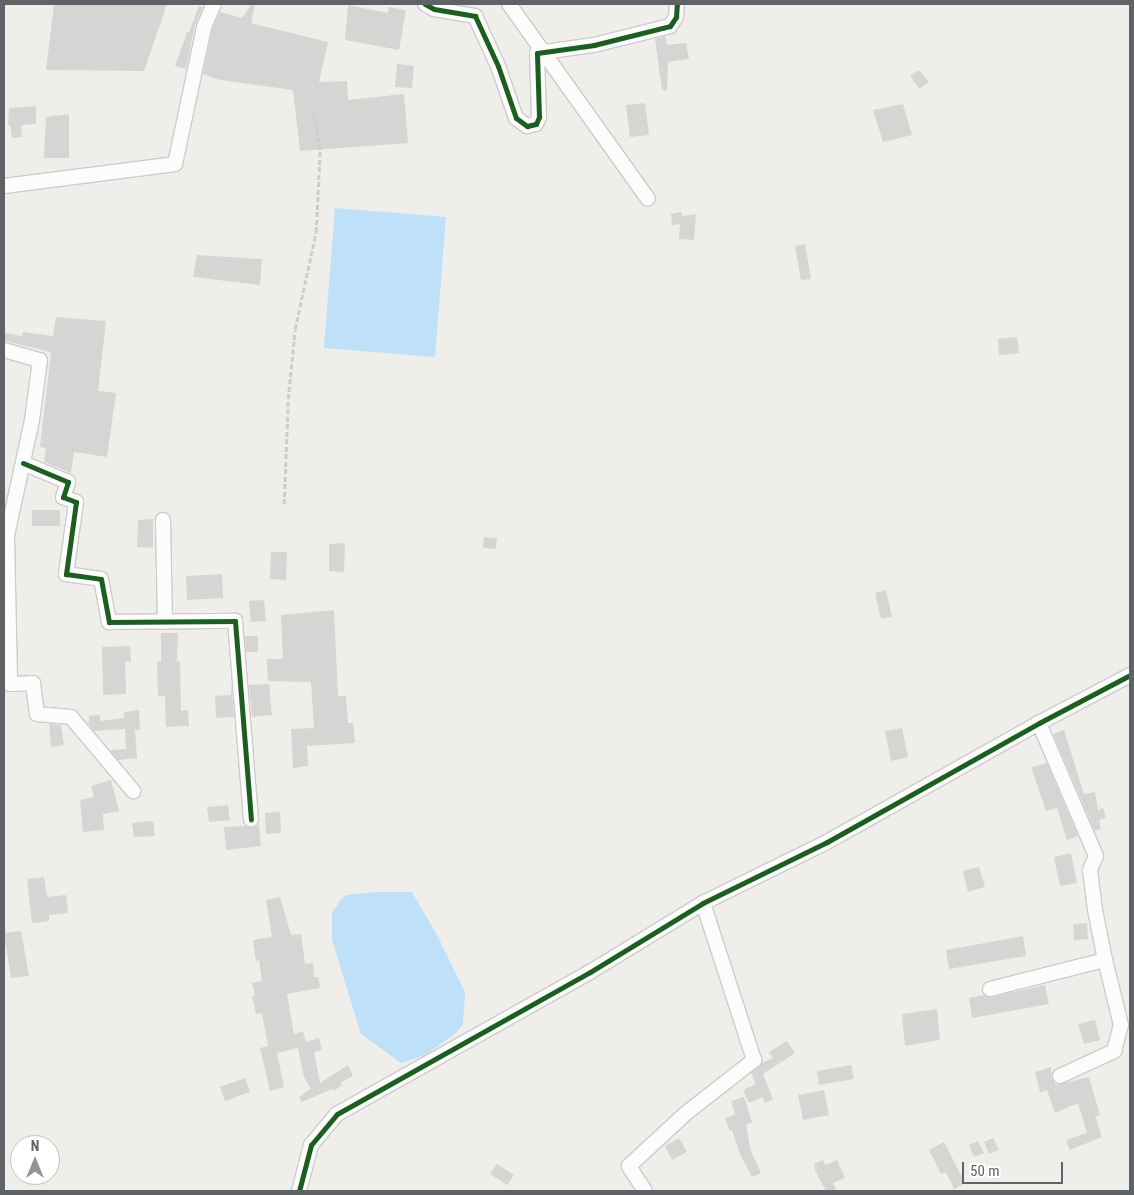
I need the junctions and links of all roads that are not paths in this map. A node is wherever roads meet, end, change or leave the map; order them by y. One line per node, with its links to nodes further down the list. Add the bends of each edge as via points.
1 (214, 4): 5 (street, via 204,27 176,164)
2 (425, 4): 4 (street, via 434,9 475,16 498,66 516,118 527,126 536,124 539,117 537,53 594,45 670,26 676,18)
3 (509, 4): 6 (street)
4 (676, 4)
5 (4, 186)
6 (648, 199)
7 (4, 350): 8 (street, via 40,360)
8 (23, 463): 10 (street, via 68,482 63,497 76,502 66,574 100,579 109,622); 13 (street, via 7,536 10,684 33,683 37,714 72,717)
9 (163, 520): 10 (street)
10 (165, 622): 14 (street, via 235,621)
11 (1130, 674): 12 (street)
12 (1039, 722): 15 (street, via 827,842); 16 (street, via 1096,856 1090,870)
13 (133, 791)
14 (251, 819)
15 (703, 903): 19 (street, via 590,972 337,1114 311,1145); 20 (street, via 754,1060 685,1114 629,1166)
16 (1105, 960): 17 (street); 18 (street, via 1121,1025 1114,1051)
17 (990, 989)
18 (1060, 1076)
19 (299, 1191)
20 (645, 1191)

